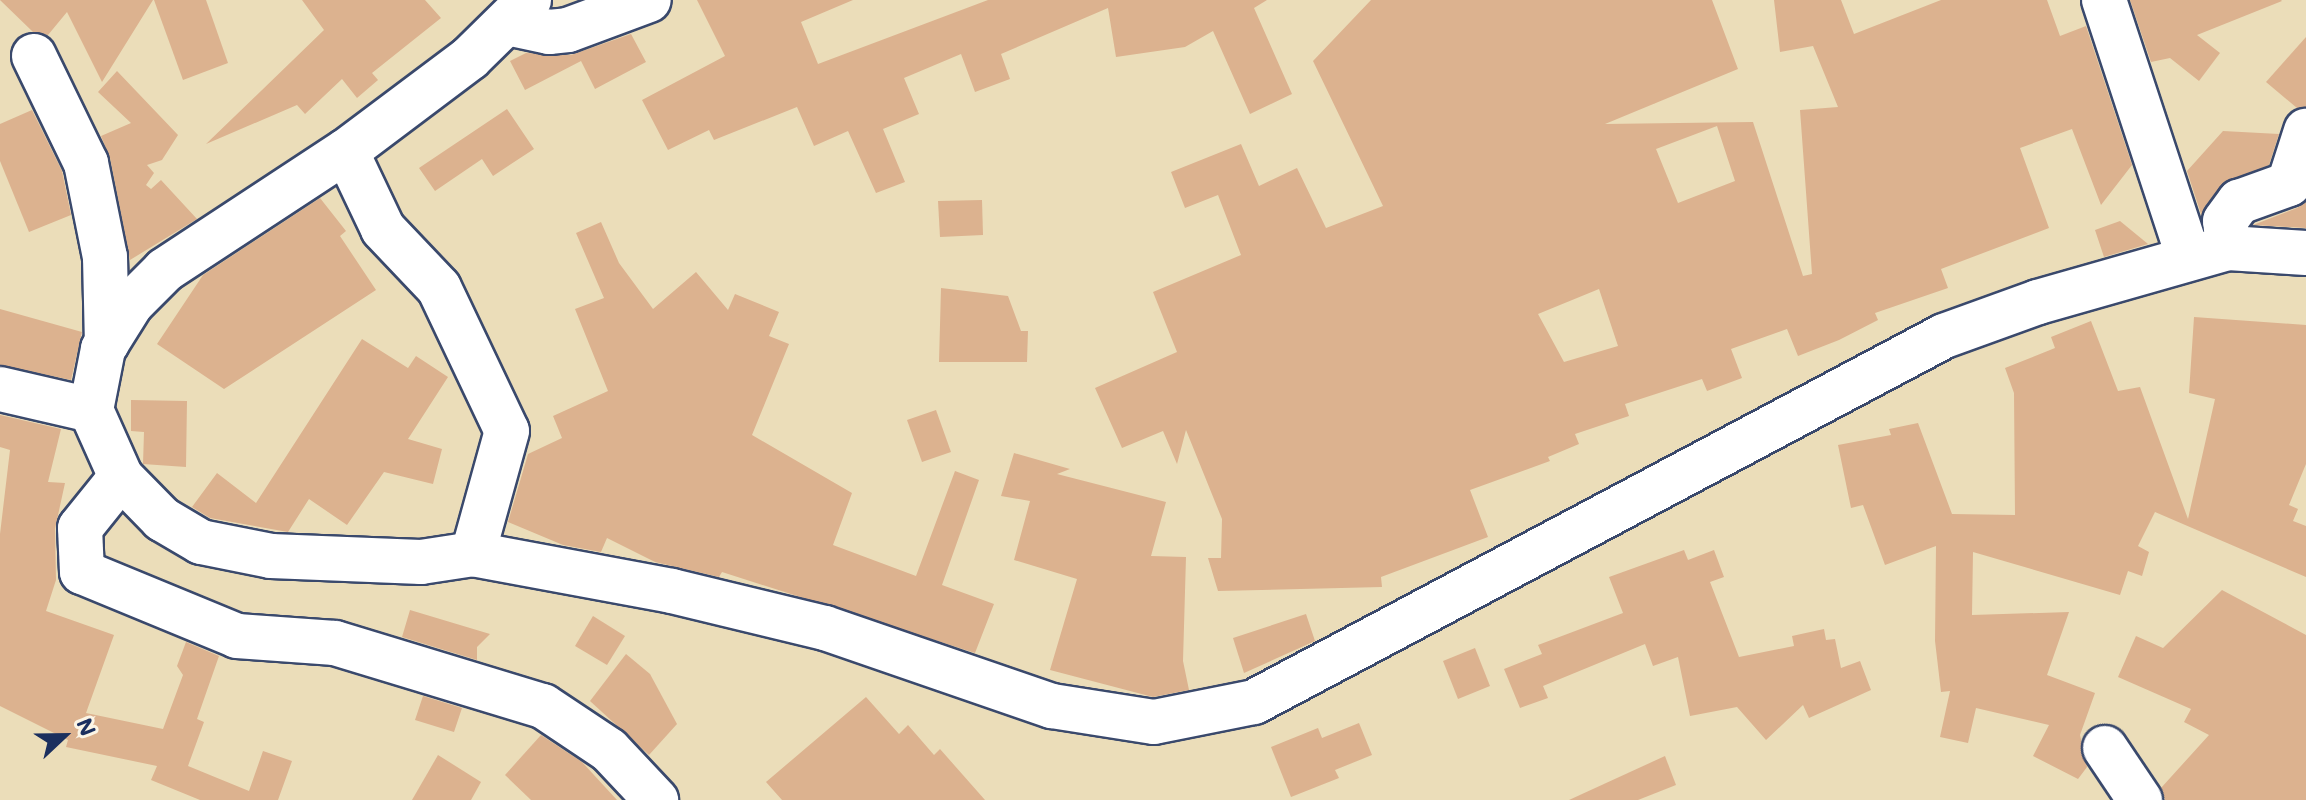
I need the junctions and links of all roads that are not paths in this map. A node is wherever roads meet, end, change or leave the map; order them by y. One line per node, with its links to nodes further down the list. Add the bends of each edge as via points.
1 (649, 0): 3 (street, via 549,32)
2 (2104, 0): 7 (street)
3 (518, 11): 6 (street, via 470,58)
4 (34, 56): 9 (street, via 86,163 105,257)
5 (2306, 131): 7 (street, via 2289,184 2239,202)
6 (346, 151): 9 (street, via 165,270 131,304); 13 (street, via 383,229 439,288 507,431)
7 (2208, 253): 8 (street); 13 (street, via 1944,336 1254,702 1211,714 1154,722 1104,718 1052,706 825,628 672,591)
8 (2306, 253)
9 (107, 343): 11 (street)
10 (0, 389): 11 (street)
11 (91, 410): 12 (street)
12 (121, 477): 13 (street, via 162,519 201,542 271,556 421,562); 15 (street, via 80,528 82,572 237,636 335,643 543,706 609,750)
13 (473, 554)
14 (2105, 748): 16 (street)
15 (656, 800)
16 (2140, 800)

